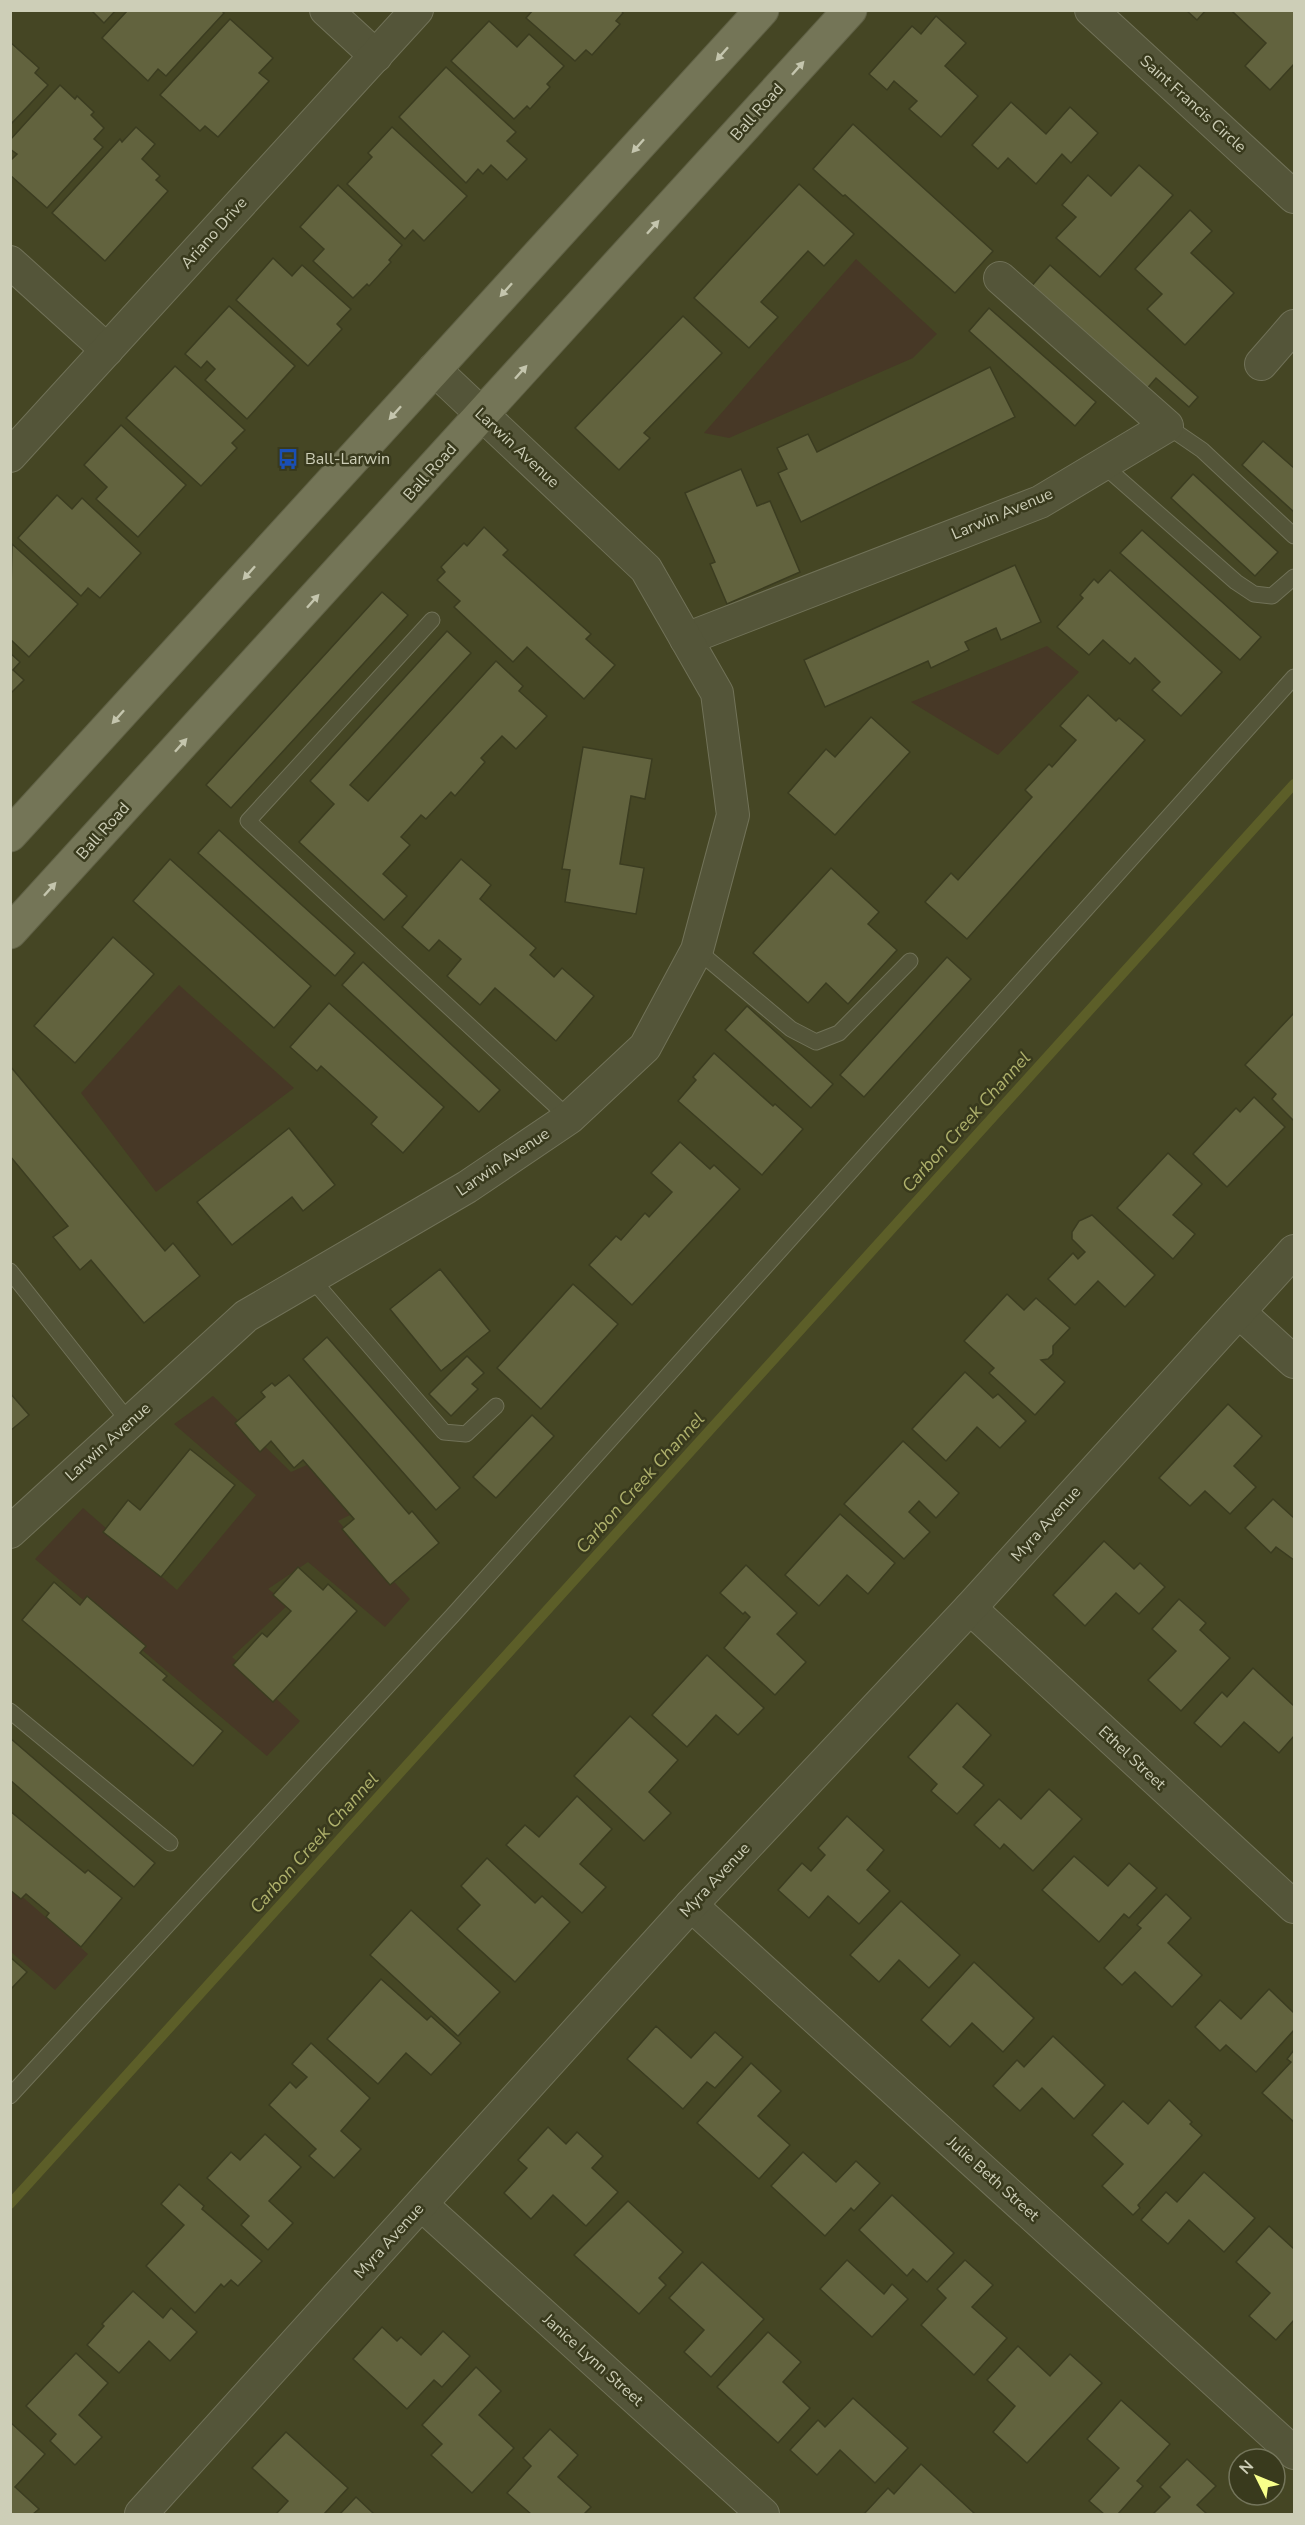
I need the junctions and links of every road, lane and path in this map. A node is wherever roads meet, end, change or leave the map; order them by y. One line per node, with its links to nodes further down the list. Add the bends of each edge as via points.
1 (326, 10): 6 (street)
2 (417, 10): 6 (street, Ariano Drive)
3 (762, 10): 13 (main road, one-way to 13)
4 (850, 10): 14 (main road, Ball Road, one-way to 4)
5 (1091, 10): 7 (street, Saint Francis Circle)
6 (376, 56): 11 (street, Ariano Drive)
7 (1294, 197)
8 (10, 262): 11 (street)
9 (1000, 278): 15 (street)
10 (1294, 326): 12 (street)
11 (107, 350): 16 (street, Ariano Drive)
12 (1261, 364)
13 (434, 369): 14 (street, Larwin Avenue); 23 (main road, one-way to 23)
14 (482, 415): 21 (street, Larwin Avenue, via 646,569); 24 (main road, Ball Road, one-way to 14)
15 (1167, 426): 17 (street, Larwin Avenue); 18 (lane, via 1202,450)
16 (10, 456)
17 (1102, 464): 19 (lane, via 1254,594 1272,597); 21 (street, Larwin Avenue, via 1040,501)
18 (1294, 536)
19 (1294, 577)
20 (432, 620): 27 (lane, via 248,821)
21 (686, 639): 25 (street, Larwin Avenue, via 717,693 734,815)
22 (1294, 677): 41 (lane, via 453,1615)
23 (10, 835)
24 (10, 932)
25 (698, 950): 26 (lane, via 791,1029 816,1042 839,1033); 27 (street, Larwin Avenue, via 645,1047)
26 (910, 961)
27 (569, 1118): 30 (street, Larwin Avenue, via 467,1187)
28 (1294, 1251): 31 (street, Myra Avenue)
29 (10, 1271): 34 (lane)
30 (311, 1278): 33 (lane, via 444,1432 466,1434); 34 (street, Larwin Avenue, via 246,1316)
31 (1239, 1312): 32 (street); 36 (street, Myra Avenue)
32 (1294, 1362)
33 (496, 1406)
34 (130, 1423): 35 (street, Larwin Avenue)
35 (10, 1532)
36 (970, 1608): 39 (street, Myra Avenue); 40 (street, Ethel Street)
37 (10, 1711): 38 (lane)
38 (170, 1844)
39 (691, 1905): 42 (street, Myra Avenue); 43 (street, Julie Beth Street)
40 (1294, 1907)
41 (10, 2096)
42 (422, 2205): 44 (street, Myra Avenue); 45 (street, Janice Lynn Street)
43 (1294, 2453)
44 (147, 2512)
45 (763, 2514)

